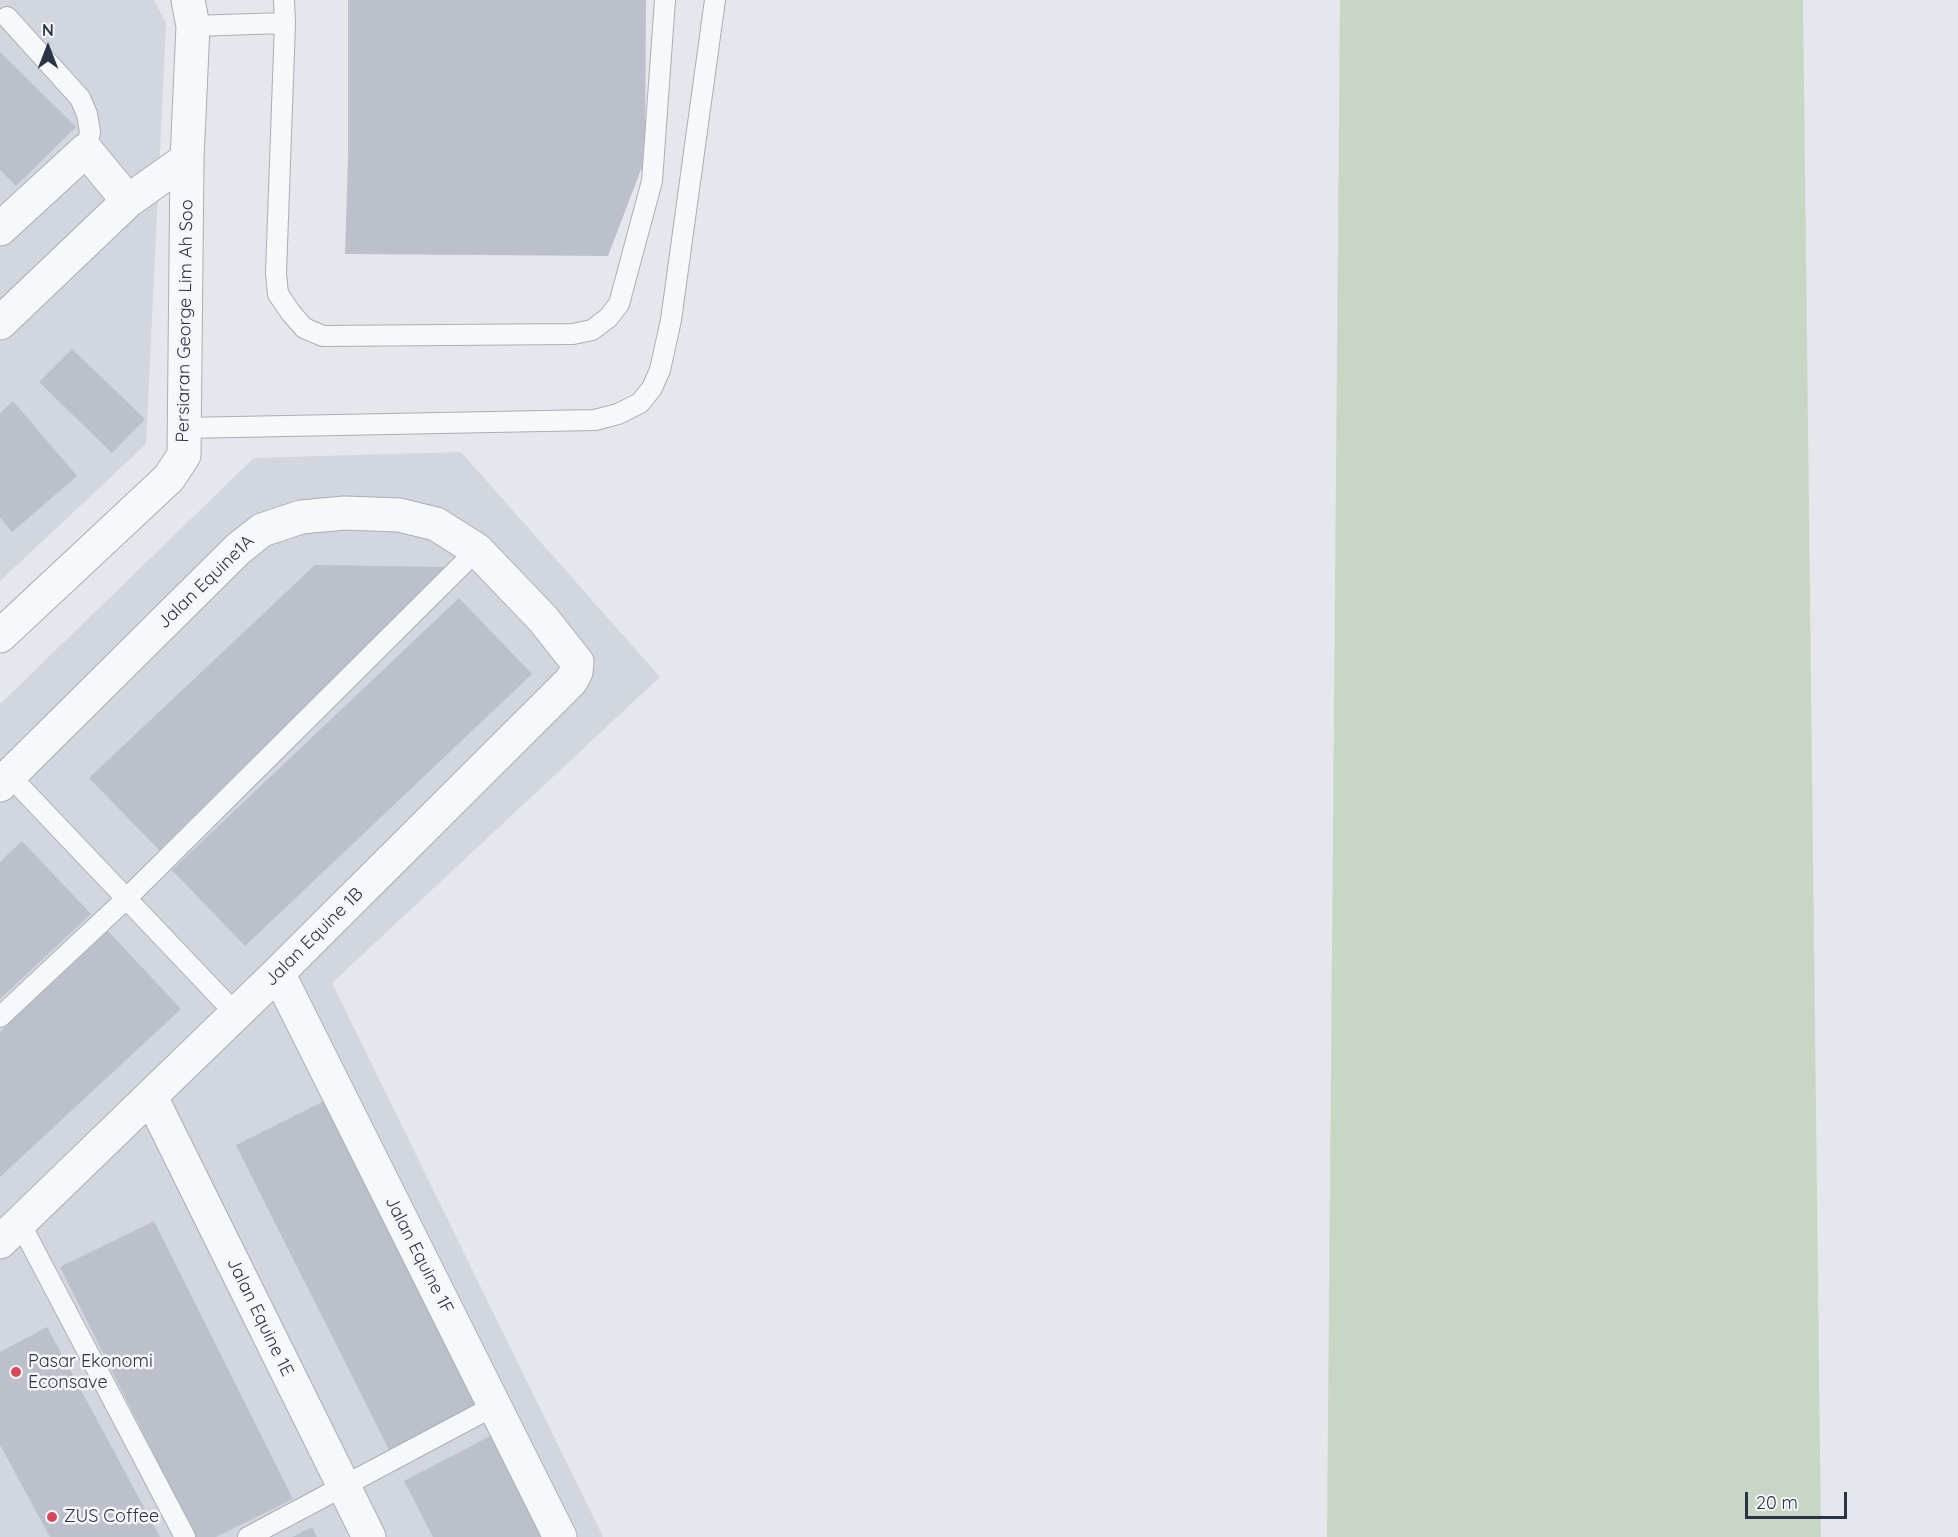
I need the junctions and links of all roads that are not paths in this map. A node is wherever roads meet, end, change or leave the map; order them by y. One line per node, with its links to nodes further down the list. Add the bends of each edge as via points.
1 (284, 0): 6 (lane)
2 (665, 0): 6 (lane, via 652,181 623,290 619,304 608,318 592,330 573,334 323,336 304,328 278,294 276,273)
3 (715, 0): 12 (lane, via 671,320 660,370 640,403 595,420)
4 (190, 13): 6 (lane); 8 (street, Persiaran George Lim Ah Soo)
5 (7, 17): 7 (lane, via 80,98 90,132)
6 (285, 23)
7 (86, 150): 9 (street); 10 (street)
8 (187, 159): 9 (street); 12 (street, Persiaran George Lim Ah Soo)
9 (128, 201): 11 (street)
10 (0, 229)
11 (0, 323)
12 (184, 428): 15 (street, Persiaran George Lim Ah Soo, via 183,455 169,478)
13 (477, 550): 14 (street, Jalan Equine1A); 16 (street, Jalan Equine1A, via 436,524 399,515 345,513 301,517 262,530); 17 (lane)
14 (543, 619): 18 (street, Jalan Equine 1B, via 577,662 571,681)
15 (0, 636)
16 (3, 775): 17 (lane)
17 (126, 898): 19 (lane); 20 (lane)
18 (278, 973): 19 (street, Jalan Equine 1B); 23 (street, Jalan Equine 1F)
19 (236, 1014): 21 (street, Jalan Equine 1B)
20 (0, 1017)
21 (151, 1097): 22 (street, Jalan Equine 1B); 24 (street, Jalan Equine 1E)
22 (10, 1232): 25 (lane)
23 (494, 1406): 24 (lane); 28 (street, Jalan Equine 1F)
24 (343, 1486): 26 (lane); 27 (street, Jalan Equine 1E)
25 (185, 1537)
26 (248, 1537)
27 (369, 1537)
28 (560, 1537)

